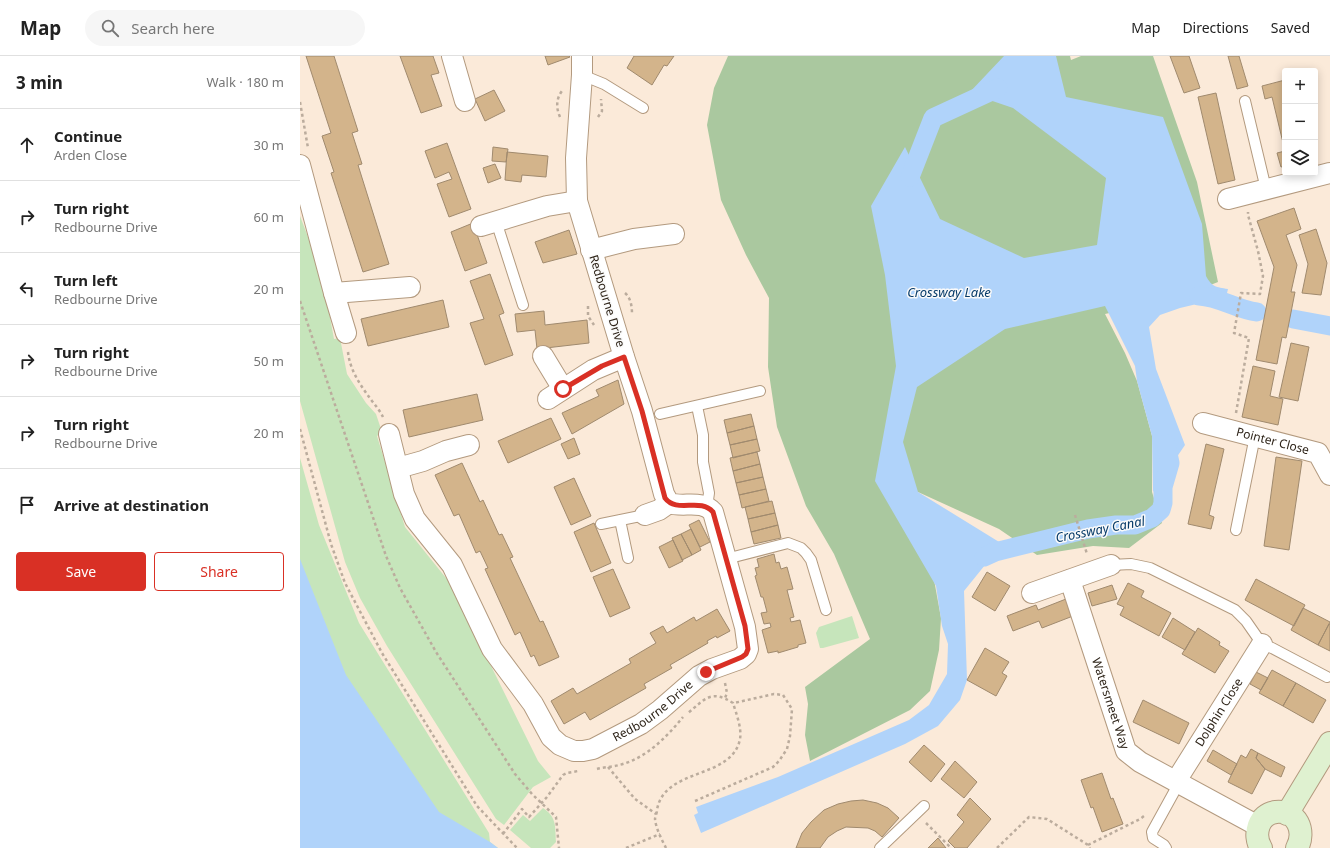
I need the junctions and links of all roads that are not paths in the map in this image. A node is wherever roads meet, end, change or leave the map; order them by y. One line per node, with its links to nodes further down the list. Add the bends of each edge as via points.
1 (452, 56): 3 (street)
2 (586, 70): 5 (lane); 10 (street, Redbourne Drive, via 576,158)
3 (465, 101)
4 (1245, 101): 8 (lane)
5 (643, 108)
6 (300, 165): 15 (street)
7 (1330, 173): 8 (street)
8 (1258, 191): 9 (street)
9 (1228, 199)
10 (577, 201): 11 (street, via 547,206); 13 (street, Redbourne Drive)
11 (488, 223): 16 (lane)
12 (674, 234): 13 (street, via 634,239)
13 (591, 250): 19 (street, Redbourne Drive)
14 (410, 287): 15 (street)
15 (334, 293): 17 (street)
16 (523, 305)
17 (346, 333)
18 (543, 356): 19 (street, via 555,394 602,366)
19 (624, 357): 29 (street, Redbourne Drive, via 642,411 664,494)
20 (760, 391): 21 (lane)
21 (697, 406): 22 (lane); 30 (lane, via 703,435 702,462 709,494)
22 (660, 414)
23 (1203, 423): 25 (street, Pointer Close)
24 (390, 434): 27 (street, Redbourne Drive)
25 (1255, 436): 28 (street, Pointer Close, via 1318,453); 34 (lane)
26 (469, 445): 27 (street)
27 (398, 468): 36 (street, Redbourne Drive, via 404,494 415,519 452,565 492,649 533,704 551,737 560,745 574,751 593,749 634,728 660,710 699,676 746,654 748,649 745,626)
28 (1330, 475)
29 (669, 502): 30 (street); 31 (street, via 659,510)
30 (707, 507): 36 (street, Redbourne Drive, via 713,512)
31 (645, 515): 32 (lane)
32 (620, 520): 33 (lane); 35 (lane)
33 (601, 524)
34 (1236, 530)
35 (628, 558)
36 (726, 559): 40 (lane, via 788,543 801,548 811,560)
37 (1111, 565): 38 (street); 41 (lane, via 1131,564 1150,568 1235,610)
38 (1070, 580): 39 (street); 44 (street, Watersmeet Way, via 1126,750 1140,762)
39 (1032, 593)
40 (826, 610)
41 (1262, 644): 42 (lane); 44 (street, Dolphin Close)
42 (1327, 677)
43 (1330, 743): 46 (street)
44 (1178, 782): 47 (street, Watersmeet Way); 49 (lane, via 1152,832 1153,838)
45 (924, 806): 48 (lane)
46 (1287, 814): 47 (street, via 1268,814); 51 (street, via 1299,824 1301,839)
47 (1258, 826): 50 (street, via 1256,834)
48 (880, 848)
49 (1166, 848)
50 (1261, 848)
51 (1298, 848)

